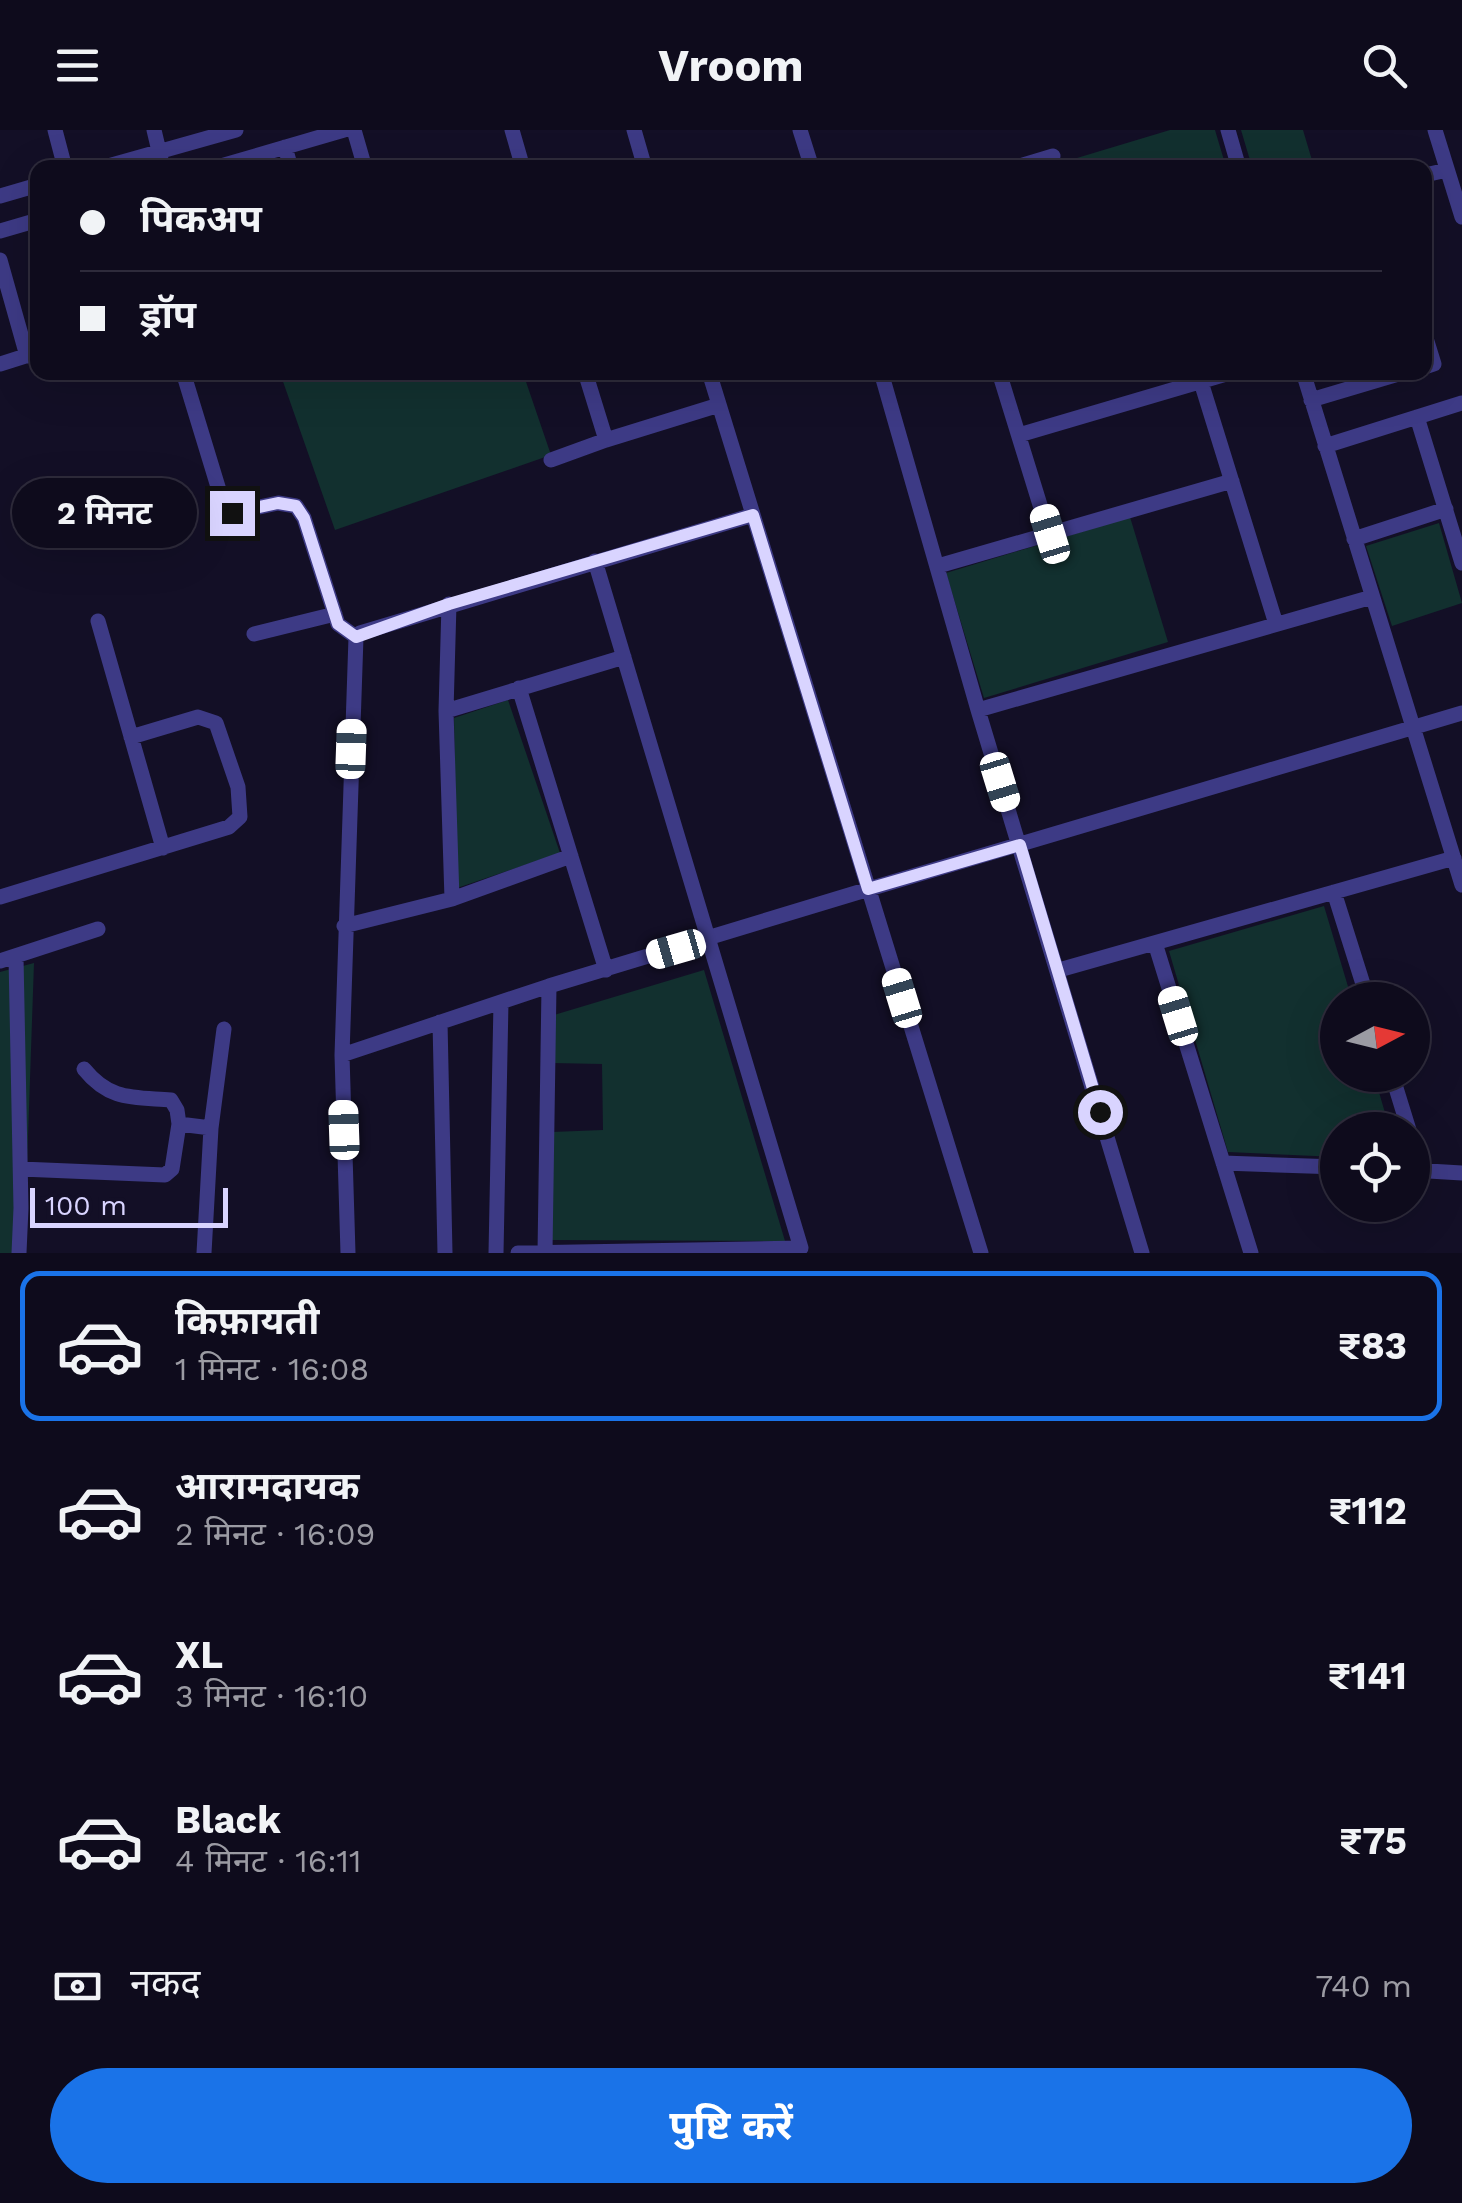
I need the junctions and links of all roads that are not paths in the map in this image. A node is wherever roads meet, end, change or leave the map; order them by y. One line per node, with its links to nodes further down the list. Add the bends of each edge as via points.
1 (54, 130): 15 (street)
2 (154, 130): 14 (street)
3 (236, 130): 14 (street)
4 (344, 130): 11 (street)
5 (354, 130): 18 (street)
6 (512, 130): 19 (street)
7 (634, 130): 20 (street)
8 (800, 130): 21 (street)
9 (1228, 130): 23 (street)
10 (1435, 130): 24 (street)
11 (285, 147): 16 (street); 17 (street)
12 (1462, 152): 24 (street)
13 (1053, 156): 22 (street)
14 (161, 159)
15 (63, 160)
16 (242, 160)
17 (289, 160)
18 (363, 160)
19 (521, 160)
20 (643, 160)
21 (809, 160)
22 (1040, 160)
23 (1237, 160)
24 (1446, 164): 25 (street); 28 (street)
25 (1432, 171)
26 (30, 187): 27 (street)
27 (0, 196)
28 (1462, 217)
29 (30, 222): 30 (street)
30 (0, 231)
31 (0, 260): 32 (street)
32 (30, 348)
33 (30, 355): 34 (street)
34 (0, 364)
35 (185, 380): 62 (street, via 222,500 232,513 296,506)
36 (587, 380): 49 (street)
37 (711, 380): 46 (street)
38 (883, 380): 59 (street)
39 (1002, 380): 48 (street)
40 (1207, 380): 43 (street)
41 (1306, 380): 44 (street)
42 (1372, 380): 44 (street)
43 (1201, 382): 48 (street); 52 (street)
44 (1312, 400): 50 (street)
45 (1462, 403): 47 (street)
46 (719, 405): 49 (street); 54 (street)
47 (1417, 417): 50 (street); 53 (street)
48 (1019, 435): 55 (street)
49 (606, 440): 51 (street)
50 (1325, 446): 56 (street)
51 (551, 460)
52 (1232, 481): 55 (street); 64 (street)
53 (1446, 510): 56 (street); 58 (street)
54 (753, 515): 57 (street); 79 (street)
55 (1050, 534): 59 (street)
56 (1354, 539): 60 (street)
57 (594, 561): 61 (street); 67 (street)
58 (1462, 562)
59 (938, 566): 69 (street)
60 (1372, 597): 64 (street); 72 (street)
61 (449, 604): 66 (street); 70 (street)
62 (335, 614): 65 (street); 66 (street)
63 (98, 620): 73 (street)
64 (1276, 624): 69 (street)
65 (254, 634)
66 (356, 637): 83 (street)
67 (624, 657): 68 (street); 85 (street)
68 (519, 688): 70 (street); 76 (street)
69 (978, 710): 74 (street)
70 (446, 711): 82 (street)
71 (1462, 713): 72 (street)
72 (1414, 728): 74 (street); 77 (street)
73 (130, 737): 75 (street); 75 (street, via 209,718 238,787 240,817 229,827)
74 (1020, 845): 79 (street); 89 (street)
75 (164, 848): 81 (street)
76 (571, 856): 82 (street); 88 (street)
77 (1454, 858): 78 (street); 80 (street)
78 (1462, 885)
79 (868, 889): 85 (street); 111 (street)
80 (1334, 892): 86 (street); 90 (street)
81 (0, 896)
82 (452, 899): 83 (street)
83 (344, 926): 95 (street)
84 (98, 930): 87 (street)
85 (710, 939): 88 (street); 104 (street, via 801,1248)
86 (1156, 943): 89 (street); 99 (street)
87 (8, 959): 101 (street)
88 (606, 970): 91 (street)
89 (1058, 970): 112 (street)
90 (1362, 982)
91 (549, 986): 92 (street); 104 (street)
92 (501, 1002): 93 (street); 109 (street)
93 (440, 1022): 95 (street); 108 (street)
94 (224, 1028): 98 (street)
95 (342, 1054): 107 (street)
96 (84, 1069): 97 (street, via 113,1095 172,1100)
97 (179, 1124): 98 (street); 101 (street, via 165,1176)
98 (211, 1128): 106 (street)
99 (1223, 1163): 100 (street); 113 (street)
100 (1320, 1166)
101 (20, 1169): 105 (street)
102 (1430, 1171): 103 (street)
103 (1462, 1172)
104 (545, 1252): 110 (street)
105 (19, 1253)
106 (204, 1253)
107 (348, 1253)
108 (446, 1253)
109 (496, 1253)
110 (518, 1253)
111 (982, 1253)
112 (1142, 1253)
113 (1251, 1253)

